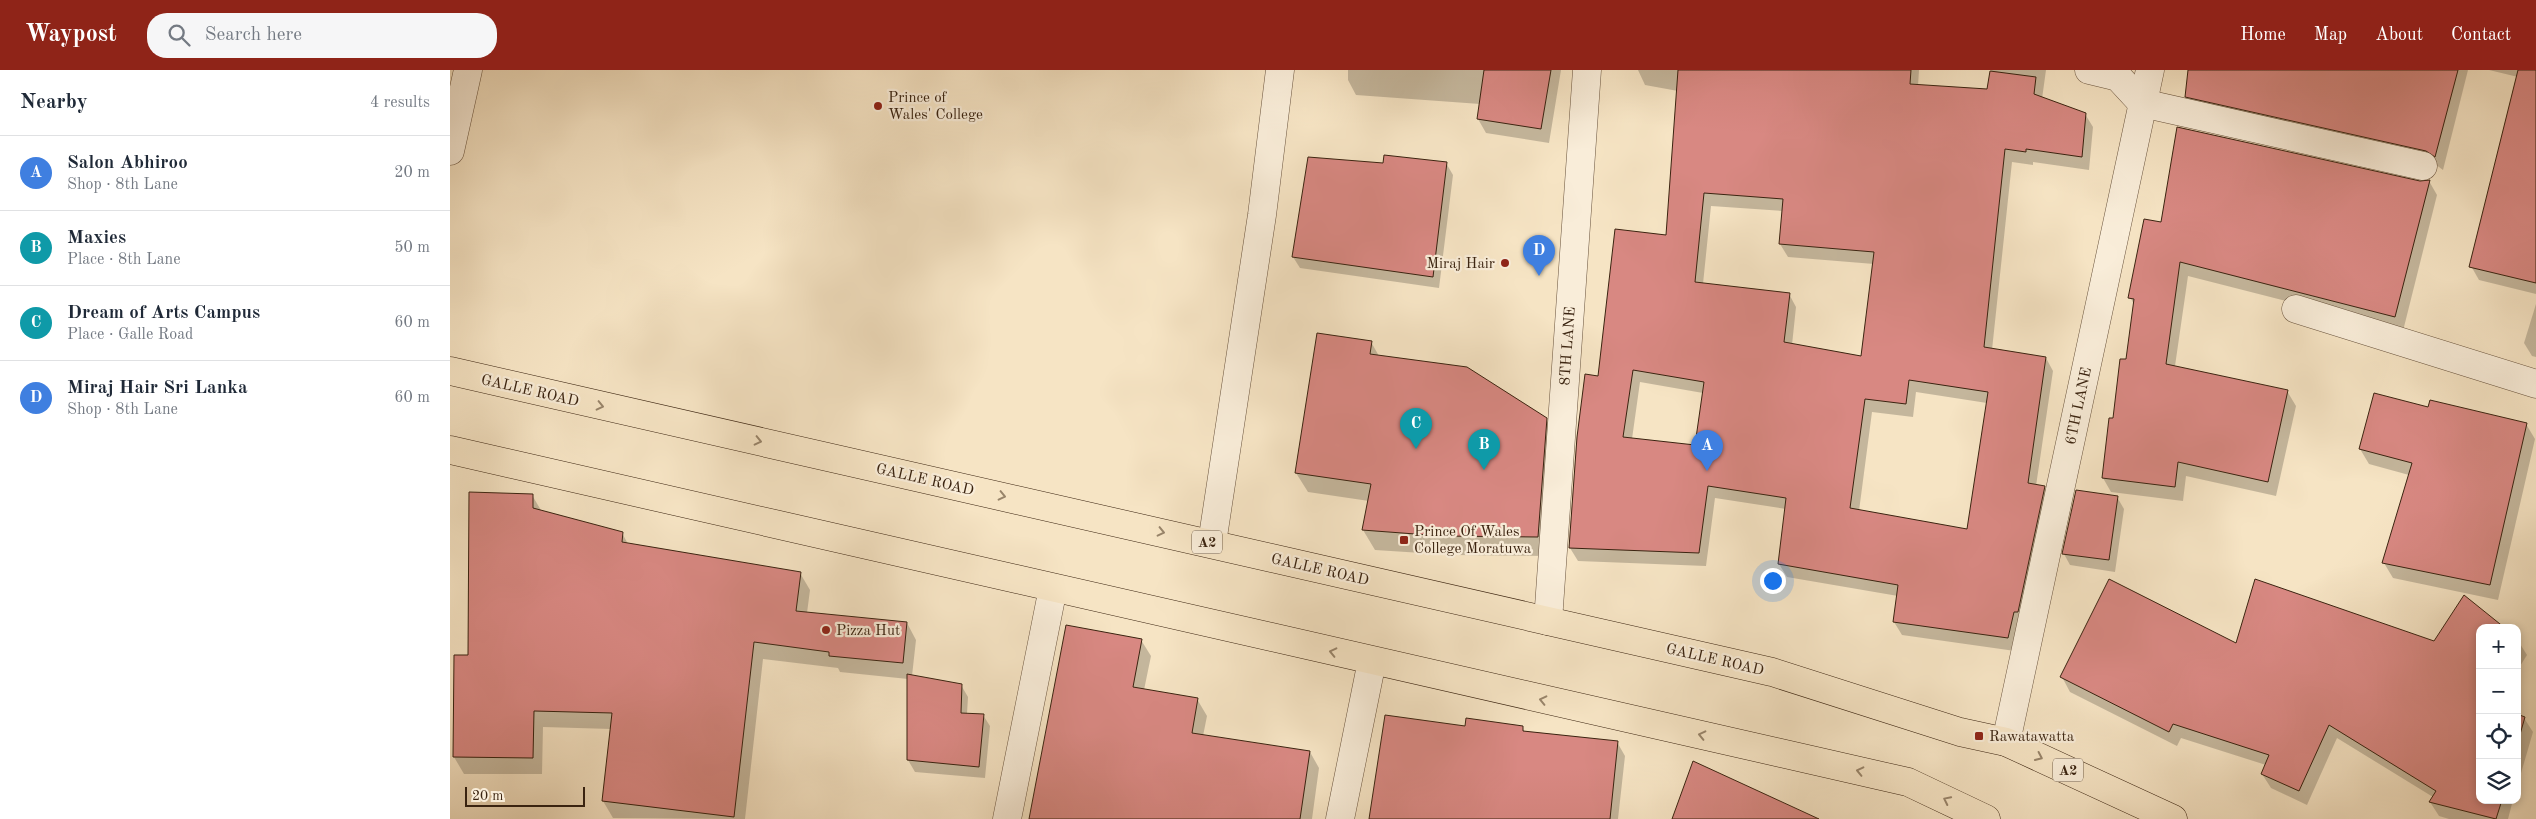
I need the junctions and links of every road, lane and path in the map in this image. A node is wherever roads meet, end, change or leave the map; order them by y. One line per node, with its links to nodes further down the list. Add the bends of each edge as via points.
1 (468, 70): 7 (street)
2 (1280, 70): 13 (street)
3 (1587, 70): 15 (street, 8TH LANE)
4 (2089, 70): 6 (street, via 2118,77)
5 (2150, 70): 6 (street, 6TH LANE)
6 (2142, 103): 8 (street); 17 (street, 6TH LANE)
7 (450, 151)
8 (2423, 166)
9 (2296, 309): 11 (street)
10 (450, 371): 13 (highway, GALLE ROAD / A2, one-way to 13)
11 (2536, 384)
12 (450, 450): 14 (highway)
13 (1212, 543): 15 (highway, GALLE ROAD / A2)
14 (1053, 588): 16 (highway, one-way to 14); 18 (street)
15 (1548, 622): 17 (highway, GALLE ROAD / A2, via 1772,672 1960,732)
16 (1372, 661): 19 (street); 20 (highway, one-way to 16, via 1908,782)
17 (2006, 742): 21 (highway, GALLE ROAD / A2, one-way to 21)
18 (1006, 819)
19 (1340, 819)
20 (1986, 819)
21 (2174, 819)

